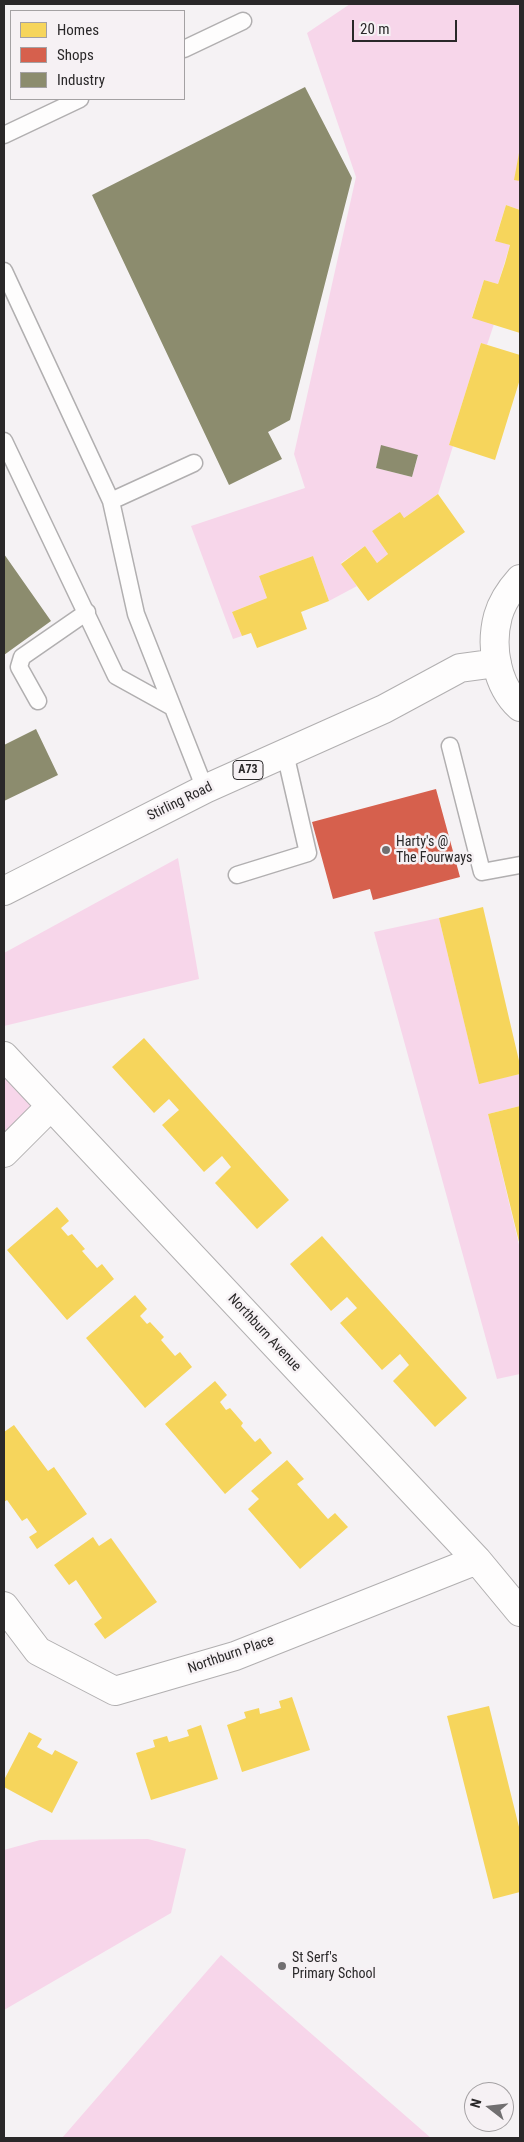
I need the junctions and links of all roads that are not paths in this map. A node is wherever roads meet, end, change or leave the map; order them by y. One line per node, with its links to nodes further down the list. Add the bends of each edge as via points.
1 (244, 20): 2 (lane)
2 (185, 49)
3 (78, 100): 4 (lane)
4 (4, 135)
5 (4, 271): 8 (lane)
6 (4, 441): 10 (lane)
7 (194, 463): 8 (lane)
8 (111, 501): 13 (lane, via 136,614)
9 (520, 578): 11 (street, via 510,590 499,614 495,636)
10 (86, 612): 12 (lane, via 19,662); 13 (lane, via 116,676)
11 (497, 663): 14 (street, via 503,684); 16 (street, Stirling Road / A73, via 460,668 384,709)
12 (38, 701)
13 (172, 707): 17 (lane)
14 (520, 707)
15 (450, 746): 18 (lane, via 482,872)
16 (285, 753): 17 (street, Stirling Road / A73); 19 (lane, via 308,853)
17 (205, 789): 20 (street, Stirling Road / A73)
18 (520, 865)
19 (237, 875)
20 (4, 891)
21 (4, 1056): 22 (street, Northburn Avenue)
22 (51, 1106): 23 (street); 24 (street, Northburn Avenue)
23 (4, 1153)
24 (477, 1560): 25 (street, Northburn Place, via 236,1656 115,1691 38,1651); 26 (street, Northburn Avenue)
25 (4, 1606)
26 (520, 1612)

